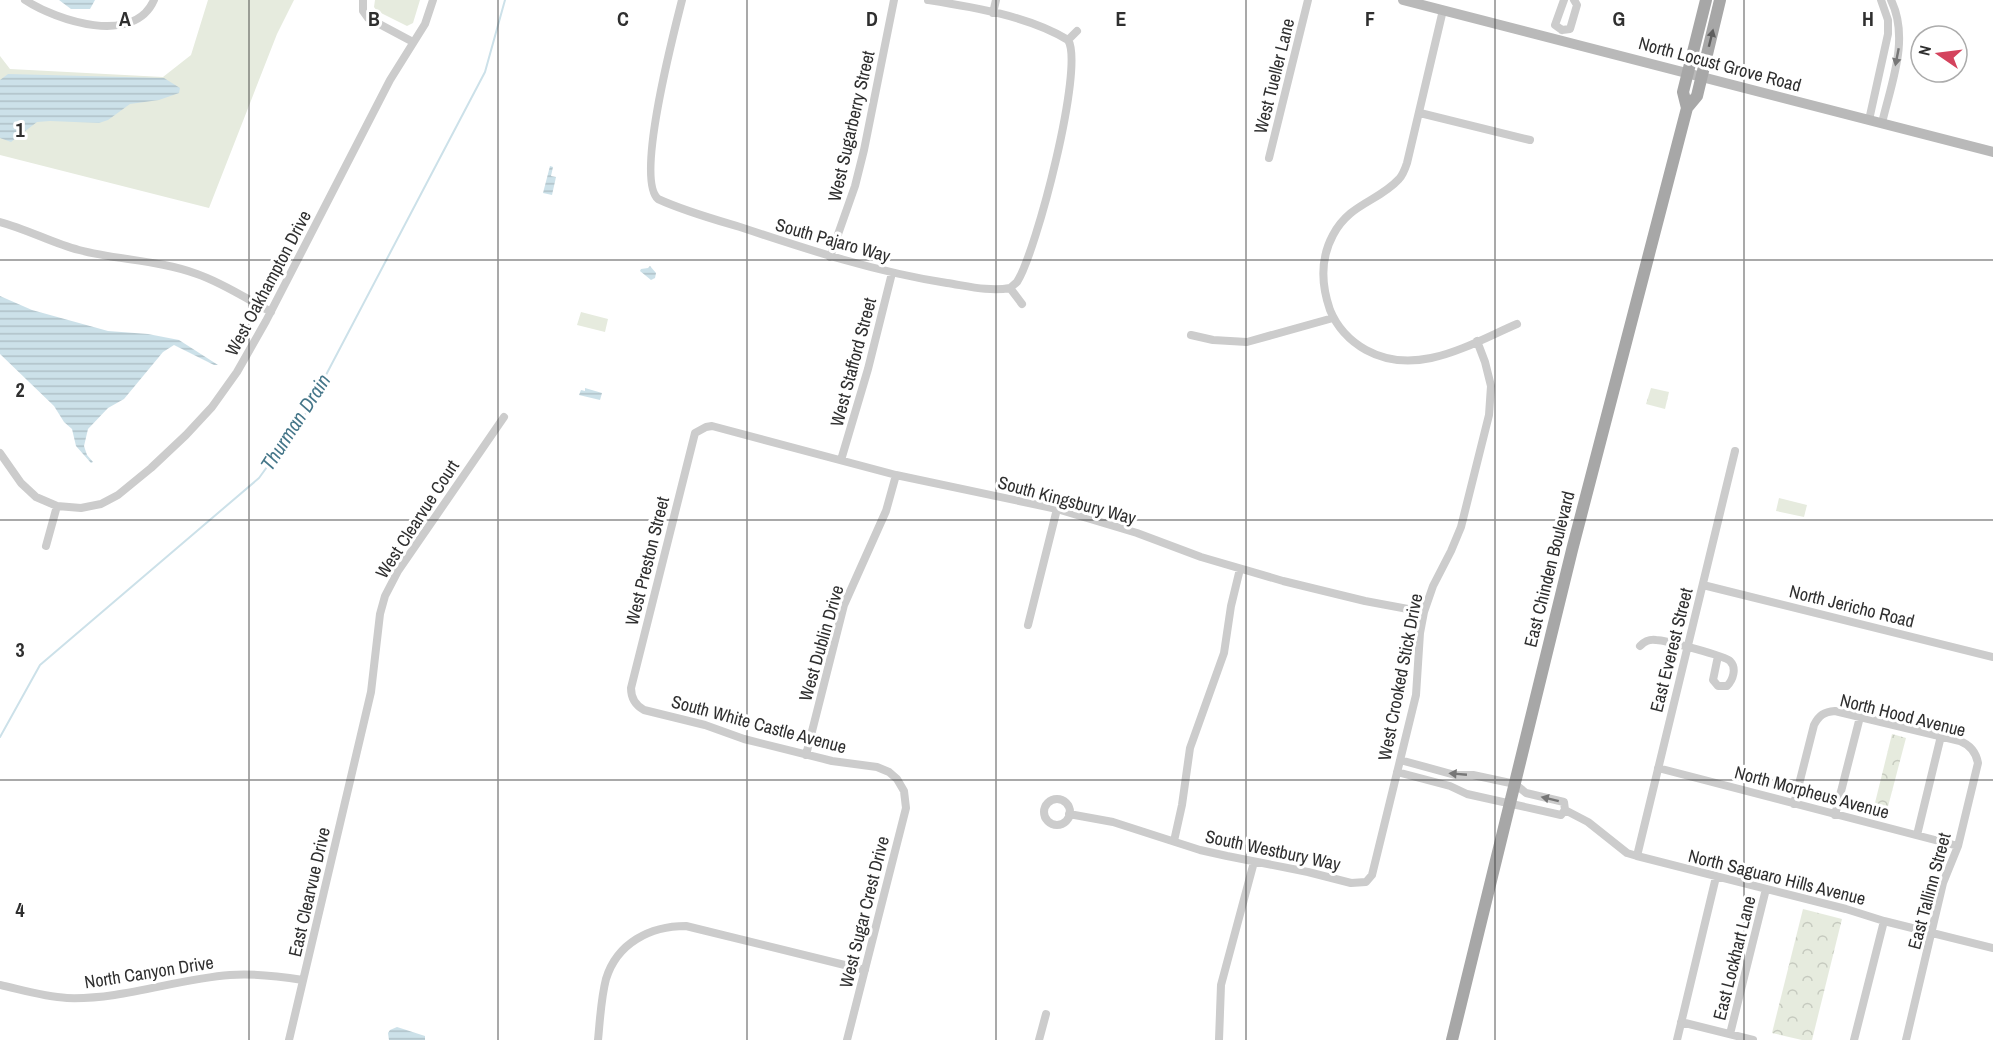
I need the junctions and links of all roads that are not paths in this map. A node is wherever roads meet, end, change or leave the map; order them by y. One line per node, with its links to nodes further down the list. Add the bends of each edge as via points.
1 (26, 0): 2 (street, via 54,16 86,24 123,25 146,14)
2 (154, 0)
3 (363, 0): 22 (street, via 368,18)
4 (433, 0): 22 (street, West Oakhampton Drive, via 425,24)
5 (682, 0): 33 (street, South Pajaro Way, via 658,102 651,186 654,196)
6 (894, 0): 33 (street, West Sugarberry Street, via 864,150)
7 (928, 0): 18 (street)
8 (996, 0): 18 (street)
9 (1308, 0): 31 (street, West Tueller Lane)
10 (1403, 0): 17 (main road, North Locust Grove Road)
11 (1564, 0): 20 (street, via 1555,25)
12 (1574, 0): 20 (street, via 1570,29)
13 (1706, 0): 23 (main road, East Chinden Boulevard)
14 (1720, 0): 24 (main road, East Chinden Boulevard, one-way to 14)
15 (1881, 0): 27 (street, via 1888,34)
16 (1891, 0): 28 (street, one-way to 28, via 1900,41)
17 (1443, 10): 20 (main road, North Locust Grove Road); 26 (street)
18 (993, 12): 21 (street)
19 (1077, 31): 21 (street)
20 (1561, 34): 23 (main road, North Locust Grove Road)
21 (1068, 40): 35 (street, via 1072,51 1057,156 1027,256 1017,282)
22 (413, 42): 37 (street, West Oakhampton Drive)
23 (1687, 74): 24 (main road, North Locust Grove Road); 25 (main road, East Chinden Boulevard, via 1683,92)
24 (1701, 77): 25 (main road, East Chinden Boulevard, via 1697,96); 27 (main road, North Locust Grove Road)
25 (1687, 108): 68 (main road, East Chinden Boulevard, via 1592,469)
26 (1420, 113): 29 (street); 38 (street, via 1401,177 1358,206 1333,234 1323,273)
27 (1869, 120): 28 (main road, North Locust Grove Road)
28 (1882, 123): 30 (main road, North Locust Grove Road)
29 (1530, 140)
30 (1993, 152)
31 (1269, 158)
32 (0, 222): 37 (street, via 76,250 198,274)
33 (830, 257): 34 (street, South Pajaro Way)
34 (892, 273): 35 (street, South Pajaro Way, via 964,286); 46 (street, West Stafford Street)
35 (1010, 288): 36 (street)
36 (1022, 304)
37 (271, 312): 48 (street, West Oakhampton Drive, via 212,407 151,468 101,504 81,508)
38 (1333, 318): 40 (street, via 1247,342); 41 (street, via 1360,347 1396,361 1423,361)
39 (1518, 324): 41 (street)
40 (1191, 335)
41 (1477, 341): 53 (street, West Crooked Stick Drive, via 1490,379 1489,416 1461,527)
42 (504, 417): 62 (street, West Clearvue Court, via 398,571 386,596)
43 (700, 430): 46 (street, South Kingsbury Way, via 712,426); 59 (street, West Preston Street, via 692,439 631,688)
44 (1735, 451): 52 (street, East Everest Street)
45 (0, 453): 48 (street, via 36,497)
46 (841, 460): 47 (street, South Kingsbury Way)
47 (896, 474): 49 (street, South Kingsbury Way); 64 (street, West Dublin Drive, via 886,511 844,605)
48 (57, 506): 50 (street)
49 (1057, 509): 51 (street, South Kingsbury Way); 54 (street)
50 (46, 546)
51 (1240, 569): 53 (street, South Kingsbury Way); 76 (street, via 1224,653 1190,748)
52 (1702, 585): 56 (street, East Everest Street); 58 (street, North Jericho Road)
53 (1424, 612): 65 (street, West Crooked Stick Drive, via 1417,685)
54 (1028, 625)
55 (1640, 646): 56 (street, via 1658,639)
56 (1688, 647): 57 (street); 66 (street, East Everest Street)
57 (1718, 656)
58 (1993, 657)
59 (635, 702): 64 (street, South White Castle Avenue, via 644,710)
60 (1860, 717): 61 (street, North Hood Avenue); 71 (street, North Hood Avenue, via 1835,711 1818,717); 74 (street)
61 (1941, 736): 63 (street, North Hood Avenue, via 1965,743); 75 (street)
62 (357, 751): 87 (street, East Clearvue Drive)
63 (1974, 751): 77 (street, East Tallinn Street, via 1978,763)
64 (806, 755): 69 (street, South White Castle Avenue, via 877,767 897,779)
65 (1400, 760): 67 (street, West Crooked Stick Drive); 68 (street, one-way to 65, via 1455,775)
66 (1658, 768): 71 (street, North Morpheus Avenue); 78 (street, East Everest Street)
67 (1397, 772): 70 (street); 81 (street, West Crooked Stick Drive, via 1372,874)
68 (1515, 784): 70 (main road, East Chinden Boulevard); 72 (street, North Saguaro Hills Avenue, one-way to 68, via 1564,802 1526,793)
69 (904, 791): 86 (street, West Sugar Crest Drive, via 906,808)
70 (1511, 803): 72 (street, North Saguaro Hills Avenue, via 1561,815); 97 (main road, East Chinden Boulevard)
71 (1794, 804): 74 (street, North Morpheus Avenue)
72 (1565, 810): 78 (street, North Saguaro Hills Avenue)
73 (1069, 814): 76 (street, South Westbury Way, via 1113,822)
74 (1835, 814): 75 (street, North Morpheus Avenue)
75 (1917, 835): 77 (street, North Morpheus Avenue)
76 (1174, 841): 79 (street, South Westbury Way)
77 (1958, 846): 84 (street, East Tallinn Street, via 1944,883)
78 (1637, 856): 80 (street, North Saguaro Hills Avenue)
79 (1254, 862): 81 (street, South Westbury Way, via 1351,883); 96 (street, via 1221,986)
80 (1716, 877): 82 (street, North Saguaro Hills Avenue); 90 (street)
81 (1366, 882)
82 (1766, 889): 83 (street, North Saguaro Hills Avenue); 91 (street, East Lockhart Lane)
83 (1884, 921): 84 (street, North Saguaro Hills Avenue); 100 (street)
84 (1933, 934): 85 (street, North Saguaro Hills Avenue); 101 (street, East Tallinn Street)
85 (1993, 948)
86 (865, 970): 93 (street, via 686,926 659,928 629,943 608,973); 94 (street, West Sugar Crest Drive)
87 (303, 980): 88 (street, North Canyon Drive, via 261,974 229,975 100,997 66,998); 92 (street, East Clearvue Drive)
88 (0, 984)
89 (1046, 1014): 95 (street)
90 (1681, 1022): 91 (street); 98 (street)
91 (1730, 1034): 99 (street)
92 (289, 1040)
93 (598, 1040)
94 (847, 1040)
95 (1040, 1040)
96 (1219, 1040)
97 (1452, 1040)
98 (1677, 1040)
99 (1753, 1040)
100 (1854, 1040)
101 (1906, 1040)

